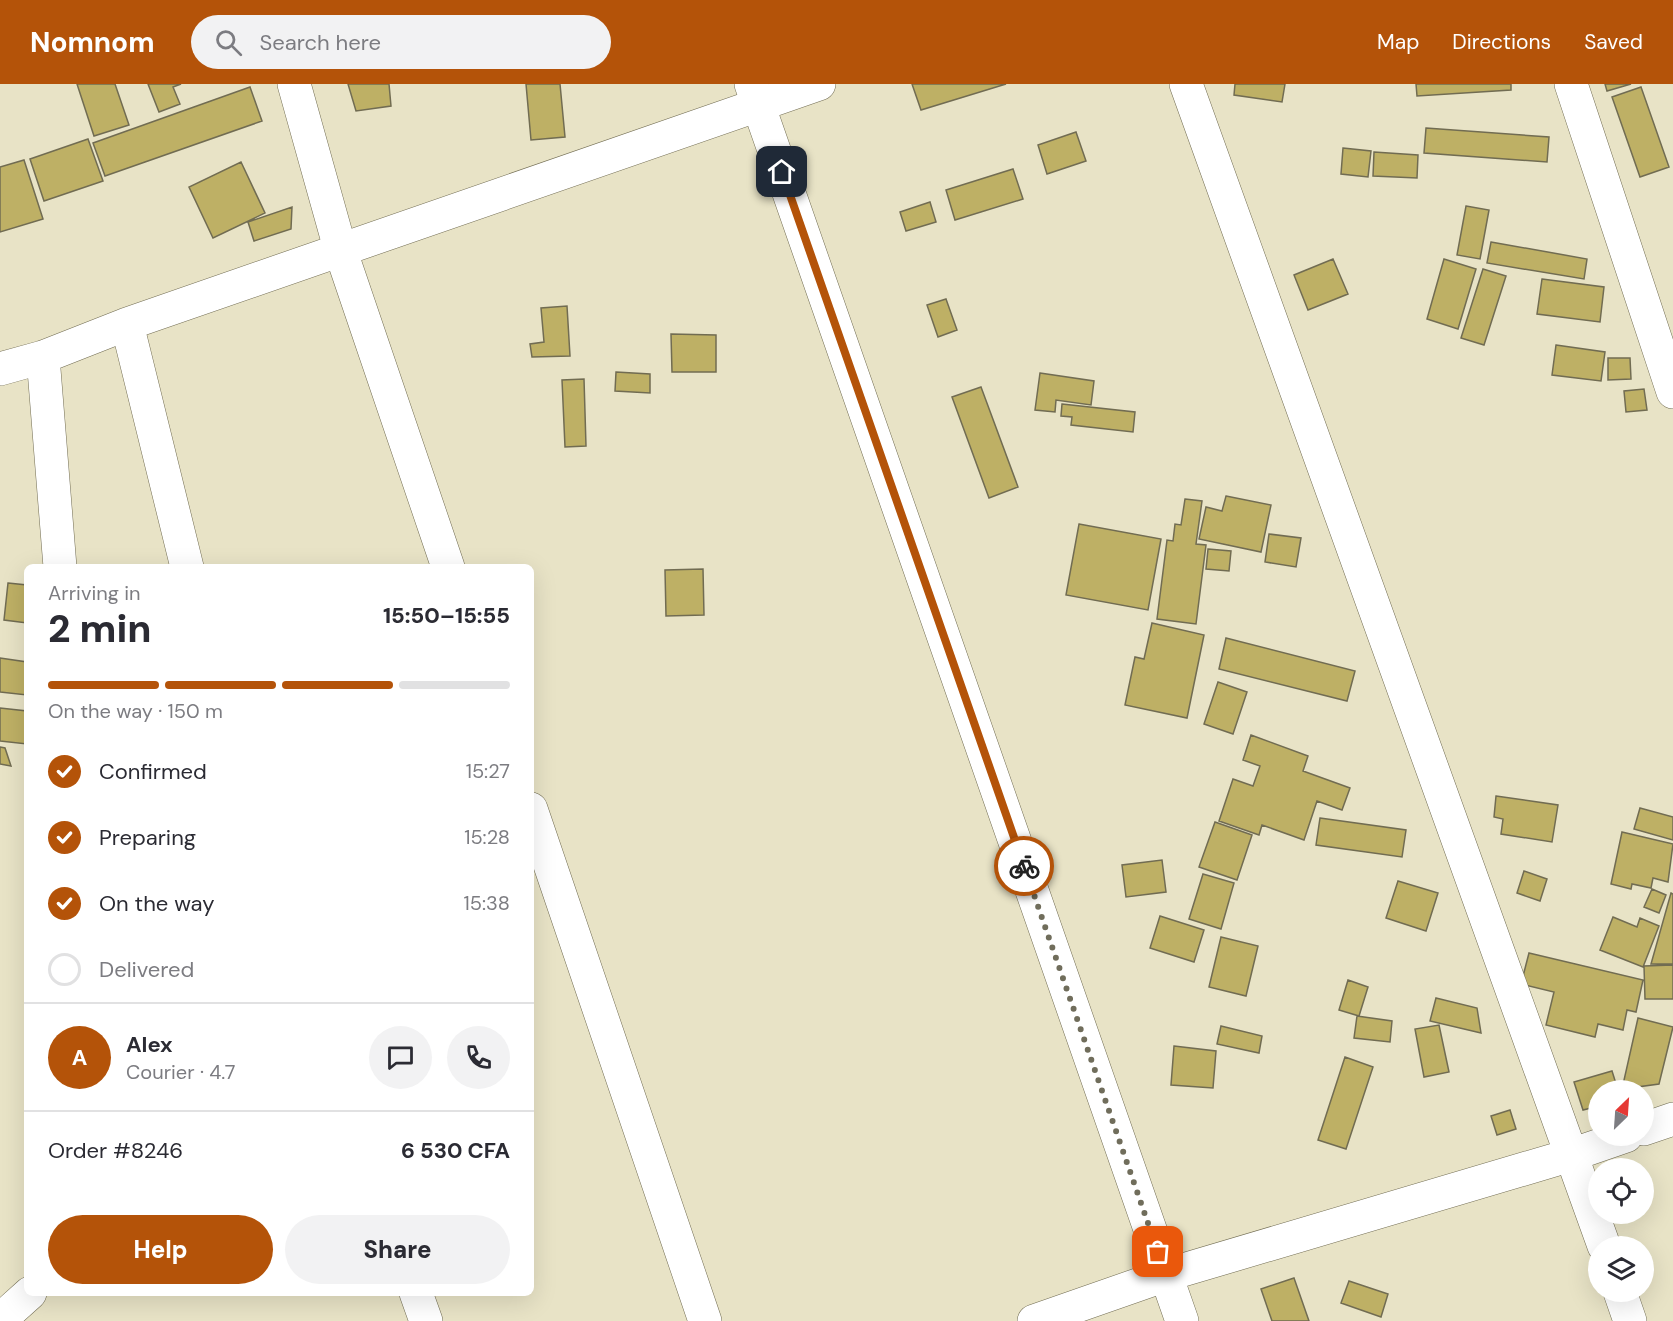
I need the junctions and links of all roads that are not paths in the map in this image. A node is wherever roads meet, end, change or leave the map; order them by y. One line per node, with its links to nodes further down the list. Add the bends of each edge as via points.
1 (294, 84): 6 (street)
2 (819, 84): 5 (street)
3 (1186, 84): 18 (street)
4 (1571, 84): 10 (street)
5 (755, 94): 6 (street); 20 (street)
6 (341, 252): 7 (street); 13 (street)
7 (127, 324): 8 (street); 12 (street)
8 (43, 357): 9 (street); 11 (street)
9 (0, 369)
10 (1673, 392)
11 (60, 564)
12 (186, 564)
13 (447, 564)
14 (534, 818): 26 (street)
15 (1673, 1119): 16 (street)
16 (1654, 1126)
17 (1597, 1146): 18 (street)
18 (1570, 1155): 19 (street); 20 (street)
19 (1600, 1236)
20 (1166, 1275): 27 (street); 28 (street)
21 (27, 1296): 24 (street)
22 (418, 1296): 25 (street)
23 (1623, 1302): 29 (street)
24 (0, 1320)
25 (426, 1321)
26 (705, 1321)
27 (1034, 1321)
28 (1182, 1321)
29 (1630, 1321)

